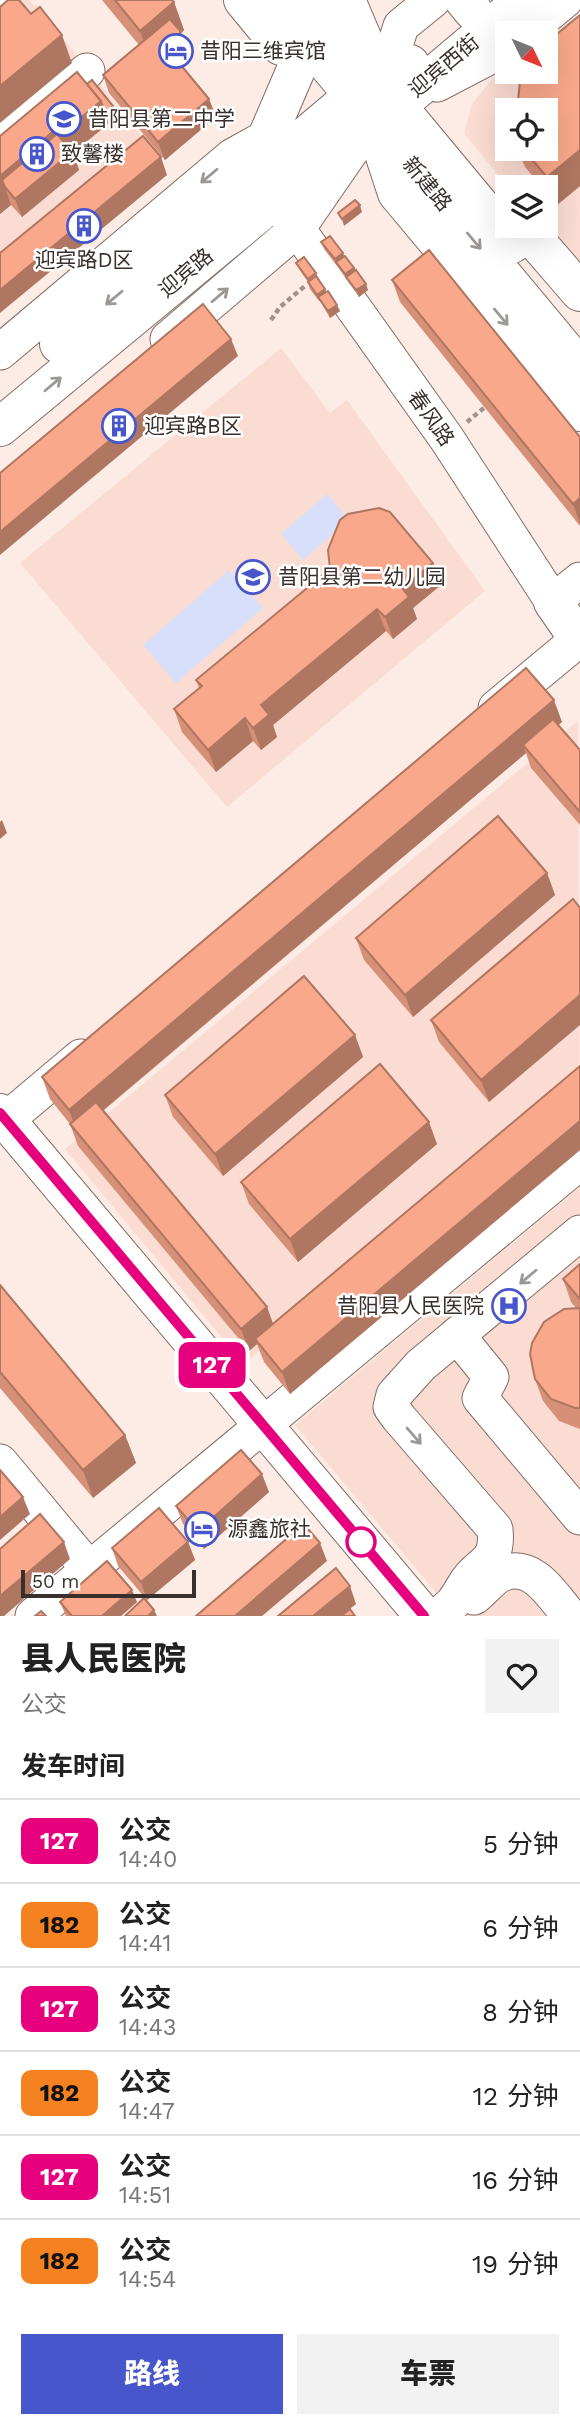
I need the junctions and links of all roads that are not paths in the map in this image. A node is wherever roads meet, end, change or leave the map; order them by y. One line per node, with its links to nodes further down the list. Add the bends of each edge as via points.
1 (243, 0): 11 (main road)
2 (274, 0): 13 (main road, 新建路)
3 (309, 0): 13 (main road, 新建路)
4 (346, 0): 13 (main road)
5 (433, 0): 13 (street, via 401,26)
6 (523, 0): 13 (main road, 迎宾西街)
7 (565, 0): 9 (street)
8 (475, 4): 13 (main road, 迎宾西街)
9 (540, 21)
10 (495, 52): 13 (street)
11 (298, 65): 13 (main road); 14 (main road)
12 (87, 71): 15 (street)
13 (376, 102): 14 (street); 16 (main road, via 455,146); 17 (main road, 迎宾路); 20 (main road, 新建路); 23 (main road, 新建路, one-way to 23); 25 (main road, one-way to 25, via 397,193)
14 (268, 135): 17 (main road); 21 (street, one-way to 21, via 233,156)
15 (0, 143)
16 (495, 193)
17 (273, 205): 22 (street, one-way to 17); 24 (main road, 迎宾路, one-way to 24); 26 (main road, 迎宾路, one-way to 17); 27 (street, 春风路)
18 (533, 238): 19 (main road)
19 (580, 292)
20 (580, 327)
21 (0, 352)
22 (139, 364)
23 (580, 368)
24 (0, 394)
25 (580, 412)
26 (0, 427)
27 (567, 591): 28 (main road, 春风路)
28 (579, 640): 29 (street)
29 (473, 728)
30 (102, 1040): 31 (street)
31 (3, 1117): 35 (main road)
32 (580, 1161): 35 (street)
33 (580, 1233): 34 (street, one-way to 34)
34 (457, 1335): 37 (street, via 491,1377 480,1398); 39 (street, one-way to 39, via 421,1365 394,1395 391,1407 495,1529 491,1560 464,1584)
35 (263, 1426): 38 (street); 41 (main road)
36 (0, 1462): 38 (street)
37 (580, 1517)
38 (89, 1569): 40 (street)
39 (449, 1607): 42 (street, via 475,1597 502,1573 526,1573 535,1576)
40 (33, 1616)
41 (424, 1616)
42 (569, 1616)

